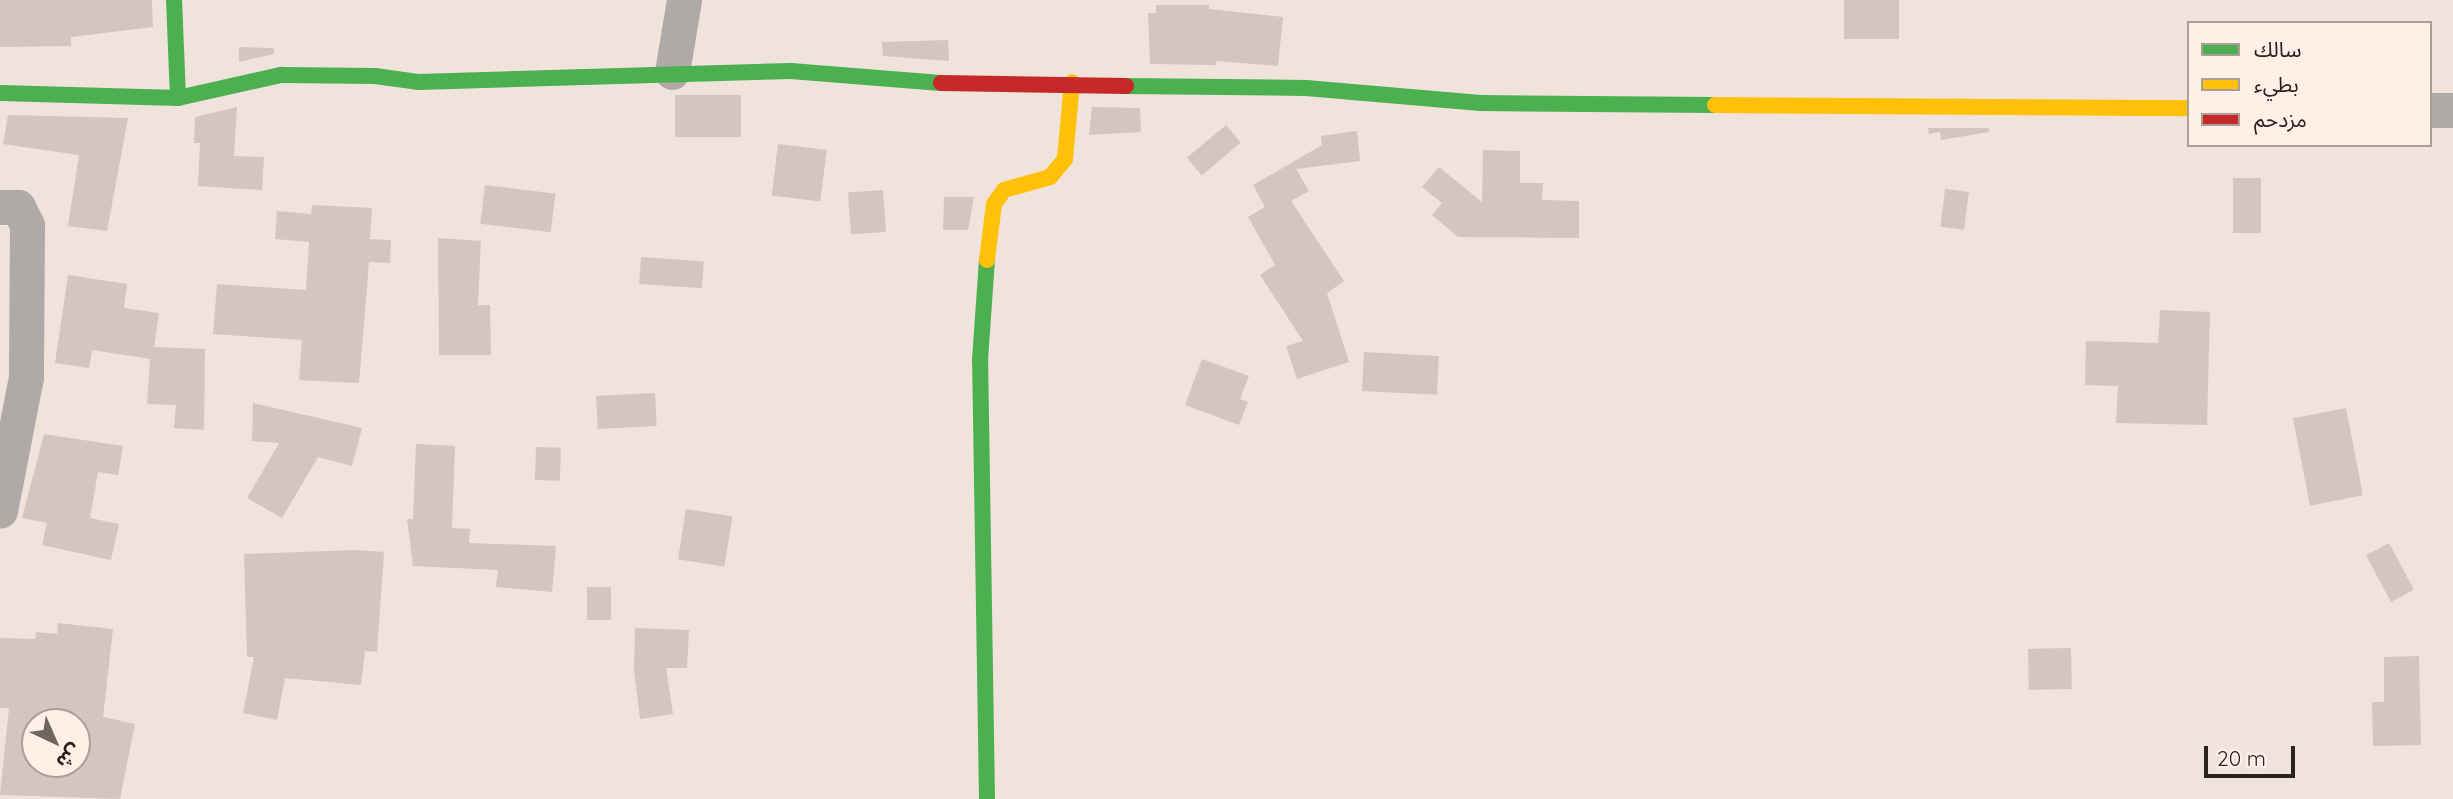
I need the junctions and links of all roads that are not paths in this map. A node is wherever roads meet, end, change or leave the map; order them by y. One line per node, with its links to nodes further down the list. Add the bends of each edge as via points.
1 (174, 0): 6 (street)
2 (684, 0): 3 (street)
3 (672, 72): 4 (street, via 791,71 956,83); 6 (street, via 418,82 375,76 281,75)
4 (1072, 82): 7 (street, via 1135,89 1306,88 1480,103); 12 (street, via 1065,159 1060,168 1051,177 1004,190 994,204 990,222 980,360)
5 (0, 93): 6 (street)
6 (178, 98)
7 (2187, 108)
8 (2432, 110): 9 (street)
9 (2453, 110)
10 (0, 208): 11 (street, via 18,207 27,225 26,377)
11 (0, 510)
12 (986, 799)

